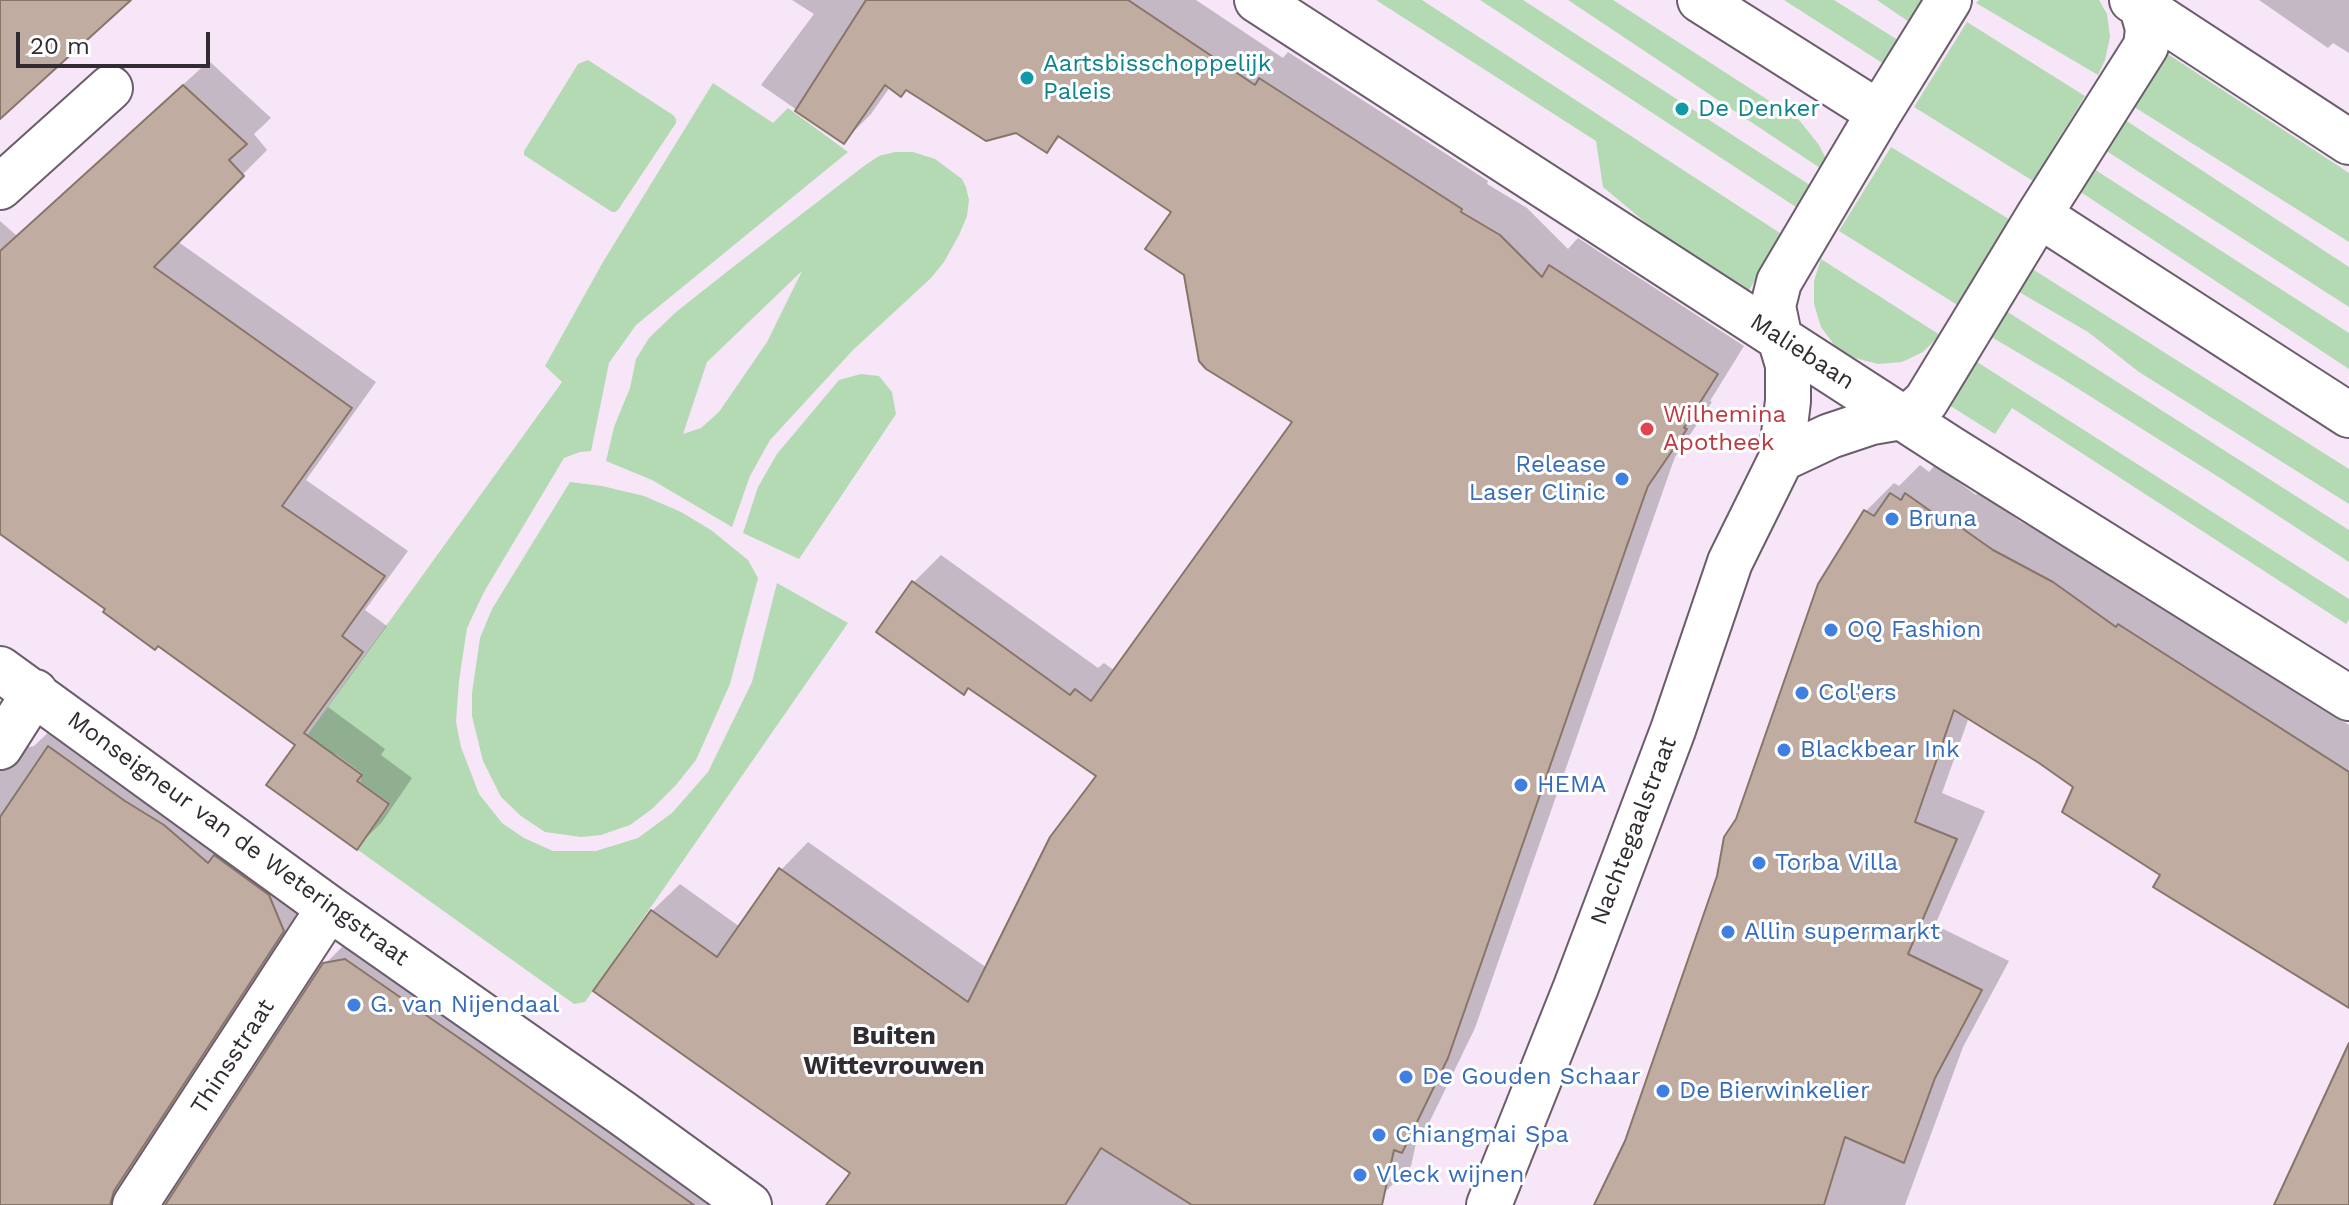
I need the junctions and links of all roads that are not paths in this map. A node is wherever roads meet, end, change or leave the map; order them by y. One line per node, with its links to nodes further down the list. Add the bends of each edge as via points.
1 (1257, 0): 10 (street, Maliebaan)
2 (1700, 0): 6 (street)
3 (1949, 0): 6 (street, Nachtegaalstraat)
4 (2138, 3): 7 (street); 9 (street, via 2148,29 2146,46)
5 (110, 88): 8 (street)
6 (1879, 113): 10 (street, Nachtegaalstraat, via 1779,282 1773,306)
7 (2349, 142)
8 (0, 187)
9 (2039, 215): 11 (street); 12 (street, via 1926,401)
10 (1779, 335): 12 (street, Maliebaan); 13 (street, Nachtegaalstraat, via 1788,365)
11 (2349, 415)
12 (1901, 417): 13 (street, via 1844,431); 15 (street, Maliebaan)
13 (1781, 459): 20 (street, Nachtegaalstraat, via 1730,562 1576,987)
14 (17, 680): 16 (street); 17 (street, Monseigneur van de Weteringstraat)
15 (2349, 698)
16 (0, 747)
17 (329, 908): 18 (street, Thinsstraat); 19 (street, Monseigneur van de Weteringstraat)
18 (135, 1205)
19 (749, 1205)
20 (1489, 1205)

